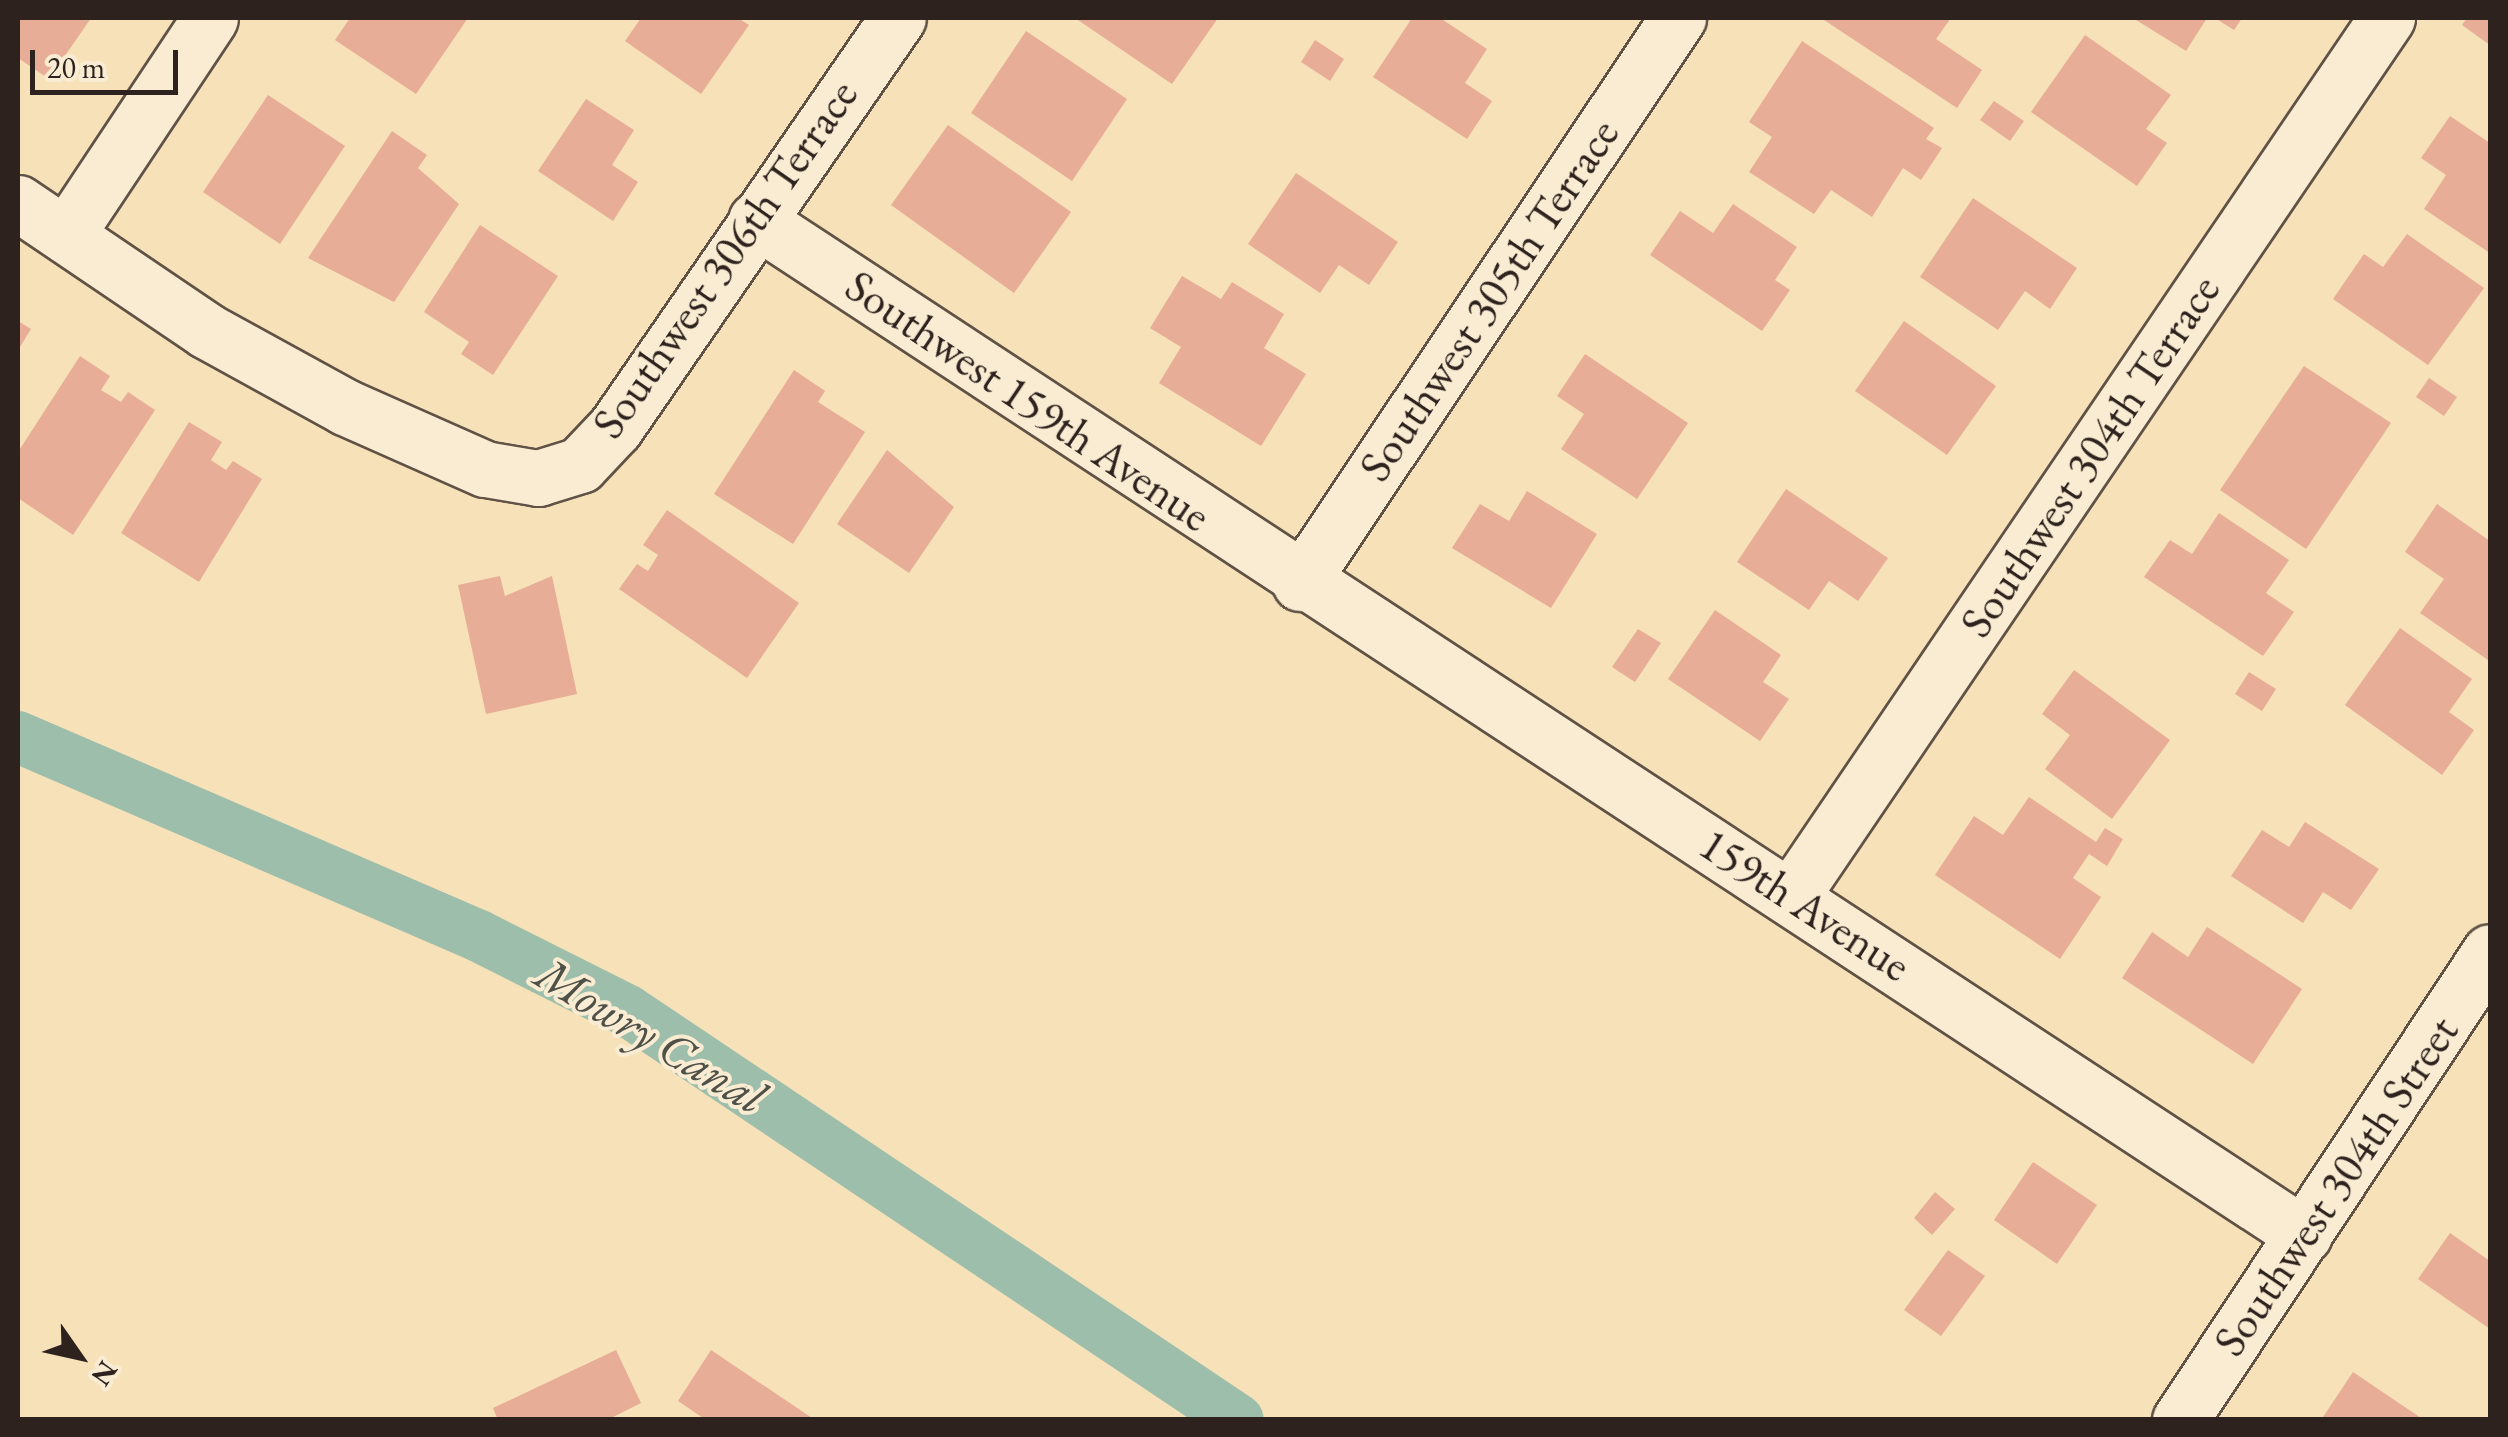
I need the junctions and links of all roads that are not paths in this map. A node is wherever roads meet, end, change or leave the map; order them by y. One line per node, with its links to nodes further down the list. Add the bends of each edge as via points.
1 (210, 18): 7 (street)
2 (898, 18): 6 (street, Southwest 306th Terrace)
3 (1678, 18): 8 (street, Southwest 305th Terrace)
4 (2387, 18): 9 (street, Southwest 304th Terrace)
5 (18, 203): 7 (street)
6 (756, 220): 7 (street, Southwest 306th Terrace, via 615,428 580,465 538,478 485,468 346,407 207,331); 8 (street, Southwest 159th Avenue)
7 (66, 236)
8 (1300, 583): 9 (street, 159th Avenue)
9 (1792, 895): 11 (street, 159th Avenue)
10 (2490, 952): 11 (street, Southwest 304th Street)
11 (2304, 1234): 12 (street, Southwest 304th Street)
12 (2180, 1420)

